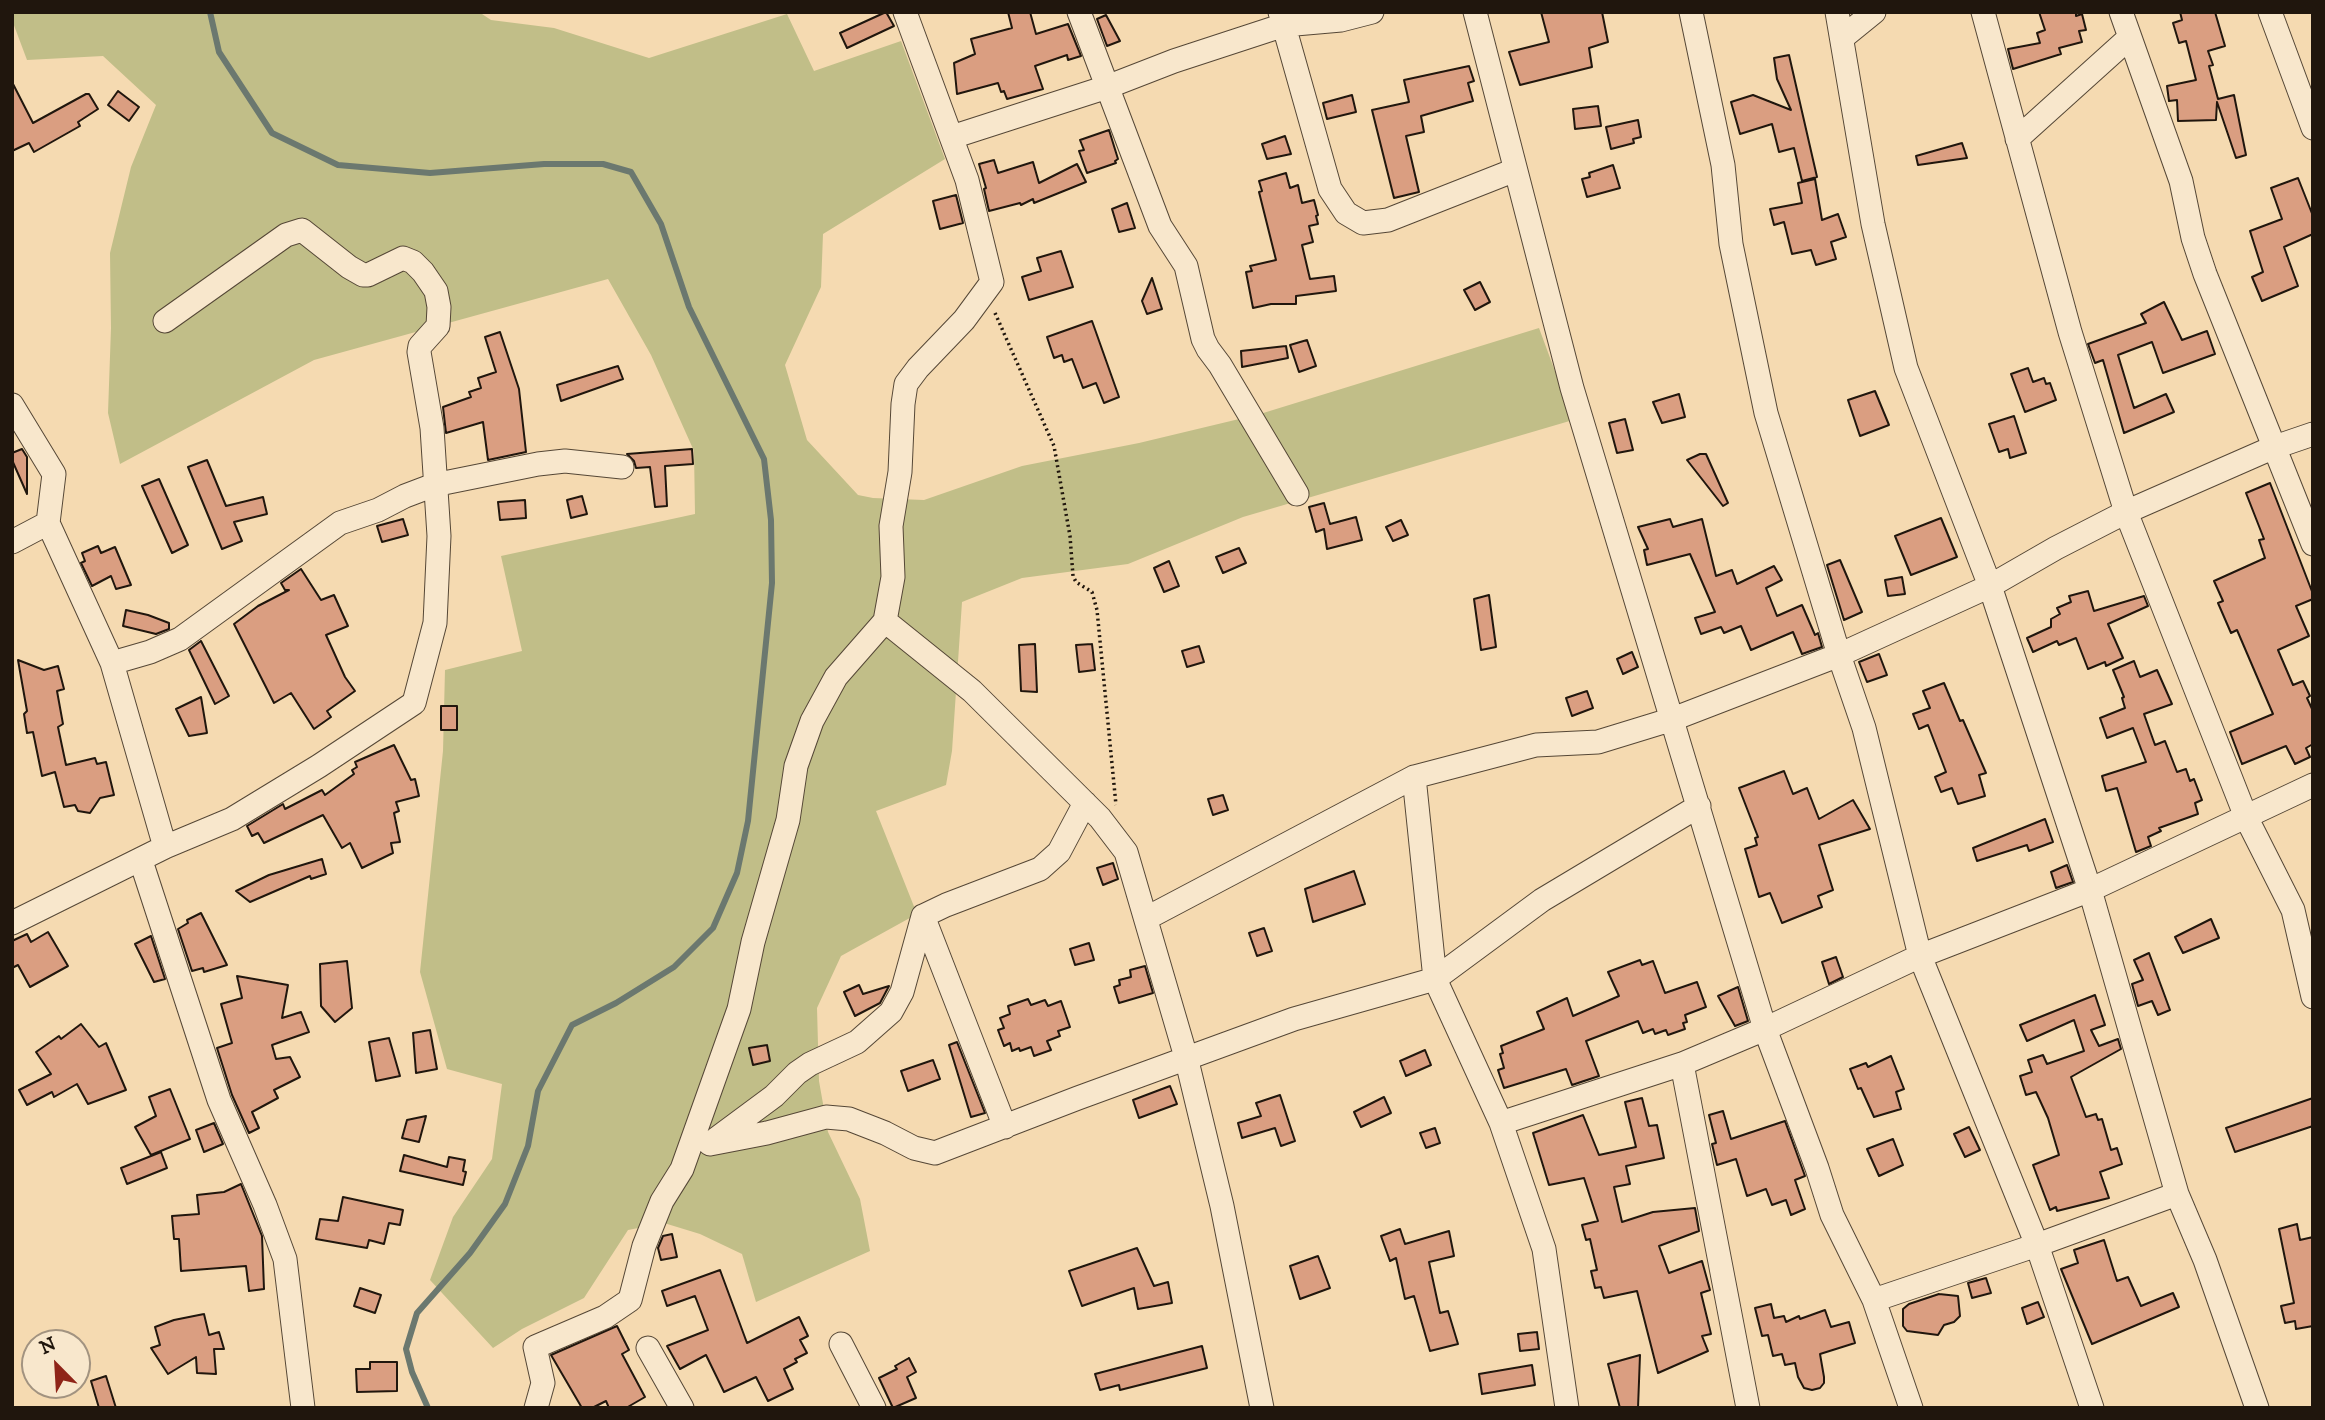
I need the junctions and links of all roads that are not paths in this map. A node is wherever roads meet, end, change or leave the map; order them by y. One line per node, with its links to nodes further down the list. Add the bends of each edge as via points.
1 (905, 12): 16 (street)
2 (1079, 12): 14 (street)
3 (1372, 12): 11 (street, via 1342,20)
4 (1475, 12): 18 (street)
5 (1691, 12): 32 (street, via 1766,414)
6 (1837, 12): 12 (street)
7 (1874, 12): 12 (street)
8 (1983, 12): 17 (street)
9 (2120, 12): 13 (street)
10 (2270, 12): 15 (street)
11 (1282, 19): 14 (street); 18 (street, via 1330,189 1346,213 1363,223 1388,220)
12 (1842, 38): 30 (street, via 1873,224 1906,368)
13 (2129, 38): 17 (street); 22 (street, via 2181,181 2205,274)
14 (1107, 87): 16 (street); 25 (street, via 1160,226 1186,266 1208,349)
15 (2313, 128)
16 (952, 137): 31 (street, via 979,221 992,282 906,384 891,526 893,578)
17 (2017, 139): 26 (street)
18 (1515, 170): 34 (street, via 1573,388)
19 (165, 321): 24 (street, via 286,235 302,230 363,275 403,258 413,262 436,291 439,307 438,326 419,352 432,428)
20 (12, 405): 27 (street, via 54,474)
21 (2313, 434): 22 (street)
22 (2273, 448): 26 (street); 29 (street)
23 (622, 467): 24 (street, via 565,461)
24 (434, 485): 33 (street, via 340,523 180,639); 40 (street, via 439,536 435,623 414,703 232,819)
25 (1297, 494)
26 (2126, 512): 30 (street); 39 (street)
27 (48, 523): 28 (street); 33 (street)
28 (12, 542)
29 (2313, 544)
30 (1990, 586): 32 (street); 42 (street)
31 (885, 621): 37 (street, via 972,691); 55 (street, via 836,677 812,721 796,766 788,820 738,1009)
32 (1839, 655): 34 (street); 46 (street, via 1885,805)
33 (112, 663): 40 (street)
34 (1673, 719): 35 (street, via 1598,742 1536,745); 38 (street)
35 (1414, 778): 44 (street); 47 (street)
36 (2313, 785): 39 (street)
37 (1086, 803): 43 (street, via 1059,852 1040,869); 44 (street, via 1126,852)
38 (1699, 806): 47 (street, via 1542,900); 49 (street)
39 (2246, 817): 42 (street); 48 (street, via 2292,910)
40 (164, 847): 41 (street)
41 (141, 861): 45 (street); 61 (street, via 219,1101 285,1259)
42 (2090, 890): 46 (street); 56 (street)
43 (923, 916): 53 (street); 54 (street, via 902,992 891,1012 857,1042 797,1073 774,1097)
44 (1147, 918): 50 (street)
45 (12, 923)
46 (1920, 956): 49 (street); 57 (street)
47 (1435, 979): 50 (street, via 1294,1019); 52 (street)
48 (2313, 997)
49 (1765, 1029): 51 (street); 58 (street, via 1832,1214)
50 (1186, 1057): 53 (street); 65 (street, via 1222,1206)
51 (1682, 1064): 52 (street); 67 (street)
52 (1501, 1123): 66 (street, via 1544,1249)
53 (1005, 1127): 54 (street, via 935,1153 849,1119 826,1117)
54 (710, 1144): 55 (street)
55 (682, 1169): 62 (street, via 657,1212 630,1300 605,1317 535,1347 543,1383)
56 (2177, 1194): 57 (street); 70 (street, via 2206,1260)
57 (2037, 1245): 58 (street); 69 (street)
58 (1874, 1300): 68 (street)
59 (841, 1344): 64 (street)
60 (648, 1348): 63 (street)
61 (303, 1408)
62 (536, 1408)
63 (682, 1408)
64 (874, 1408)
65 (1262, 1408)
66 (1567, 1408)
67 (1748, 1408)
68 (1911, 1408)
69 (2092, 1408)
70 (2256, 1408)

